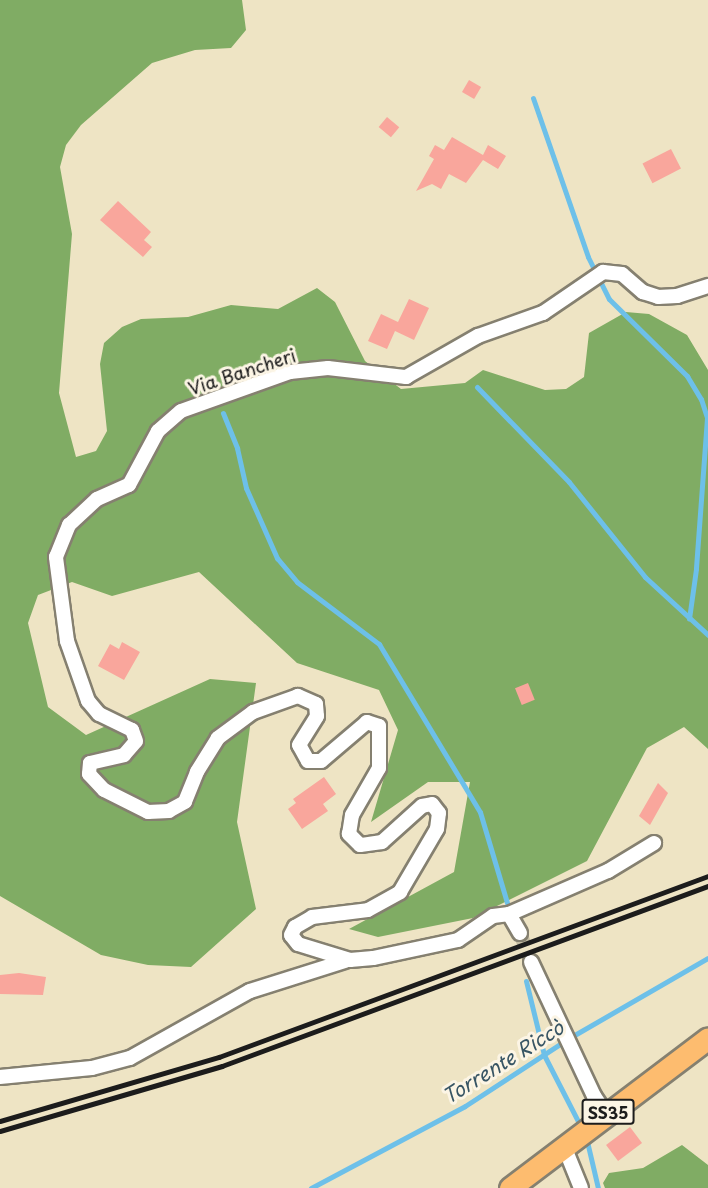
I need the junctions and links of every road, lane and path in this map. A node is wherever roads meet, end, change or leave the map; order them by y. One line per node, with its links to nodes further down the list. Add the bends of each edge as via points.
1 (708, 286): 5 (street, Via Bancheri, via 677,296 658,297 644,292 622,274 603,272 543,313 478,336 406,376 328,368 290,372 181,411 158,431 129,485 97,499 69,525 56,557 67,641 88,701 99,714 132,730 136,741 124,755 90,763 89,774 104,790 148,812 169,811 185,802 197,772 218,738 253,712 298,696 316,704 317,716 299,745 308,761 321,761 367,722 379,726 379,768 352,815 349,834 360,845 382,842 422,806 432,804 439,813 437,829 400,892 368,910 312,917 294,927 291,935 298,944)
2 (654, 843): 3 (street, Via Bancheri, via 608,871)
3 (509, 914): 4 (street); 5 (street, Via Bancheri, via 494,916 458,940)
4 (520, 933)
5 (350, 960): 8 (street, via 250,991 130,1058 92,1068)
6 (531, 962): 9 (street)
7 (708, 1038): 9 (main road, SS35)
8 (0, 1077)
9 (606, 1114): 10 (main road, SS35)
10 (564, 1146): 11 (main road, SS35); 12 (street)
11 (510, 1188)
12 (581, 1188)

